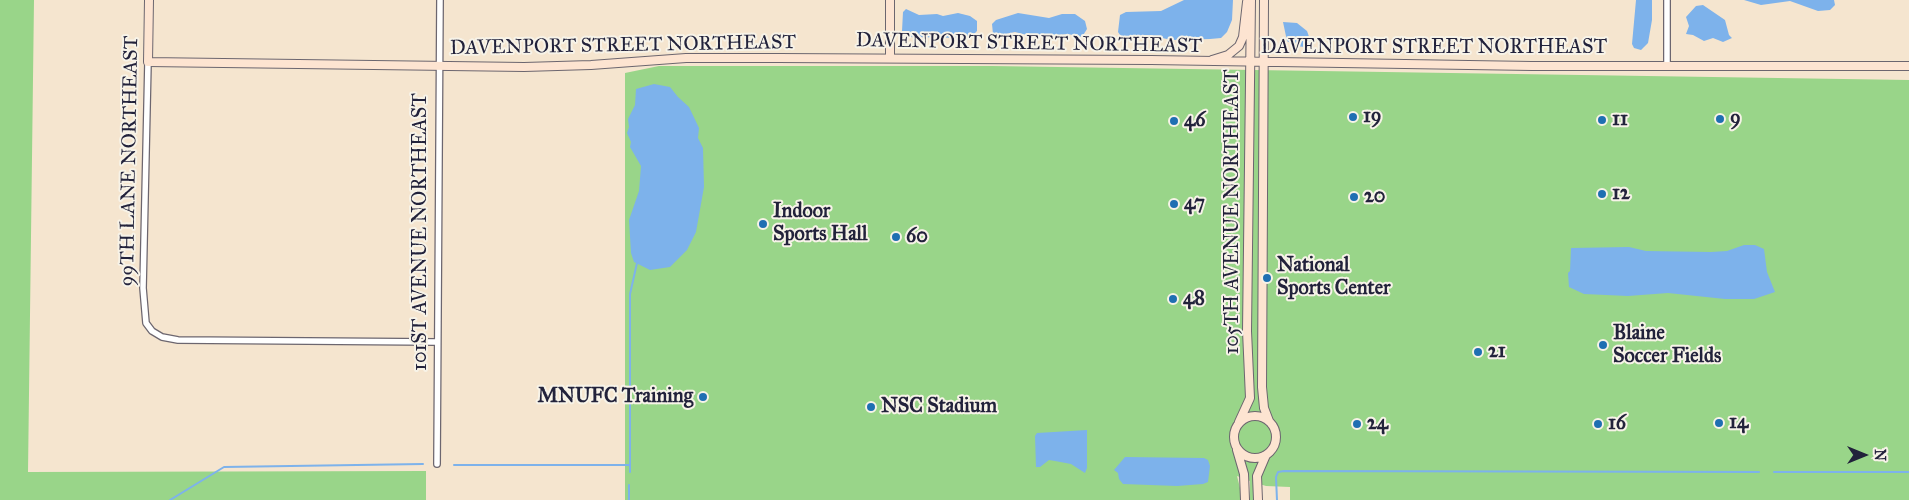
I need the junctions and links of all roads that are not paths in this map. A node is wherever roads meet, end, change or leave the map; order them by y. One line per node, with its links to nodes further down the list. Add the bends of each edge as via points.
1 (149, 0): 9 (street, 99TH LANE NORTHEAST)
2 (440, 0): 15 (street, 101ST AVENUE NORTHEAST)
3 (890, 0): 8 (street)
4 (1247, 0): 10 (street, via 1239,46 1228,55)
5 (1251, 0): 12 (street, 105TH AVENUE NORTHEAST)
6 (1264, 0): 11 (street, 105TH AVENUE NORTHEAST)
7 (1667, 0): 13 (street)
8 (890, 58): 10 (street, DAVENPORT STREET NORTHEAST); 15 (street, DAVENPORT STREET NORTHEAST, via 686,58 558,66)
9 (148, 62): 15 (street, DAVENPORT STREET NORTHEAST); 16 (street, 99TH LANE NORTHEAST, via 143,288 146,323 162,338 178,340)
10 (1199, 62): 12 (street, DAVENPORT STREET NORTHEAST)
11 (1264, 62): 12 (street, DAVENPORT STREET NORTHEAST); 13 (street, DAVENPORT STREET NORTHEAST); 17 (street, 105TH AVENUE NORTHEAST, via 1262,387)
12 (1250, 63): 18 (street, 105TH AVENUE NORTHEAST, via 1247,330 1250,398)
13 (1667, 66): 14 (street, DAVENPORT STREET NORTHEAST)
14 (1909, 66)
15 (439, 67): 16 (street, 101ST AVENUE NORTHEAST)
16 (436, 342): 21 (street, 101ST AVENUE NORTHEAST)
17 (1269, 420): 18 (street, via 1257,415); 20 (street, 105TH AVENUE NORTHEAST, via 1276,434 1272,450)
18 (1239, 422): 19 (street, 105TH AVENUE NORTHEAST, via 1234,434)
19 (1237, 448): 20 (street, via 1253,458); 22 (street, 105TH AVENUE NORTHEAST)
20 (1266, 455): 23 (street, 105TH AVENUE NORTHEAST, via 1257,476)
21 (437, 464)
22 (1246, 500)
23 (1258, 500)

